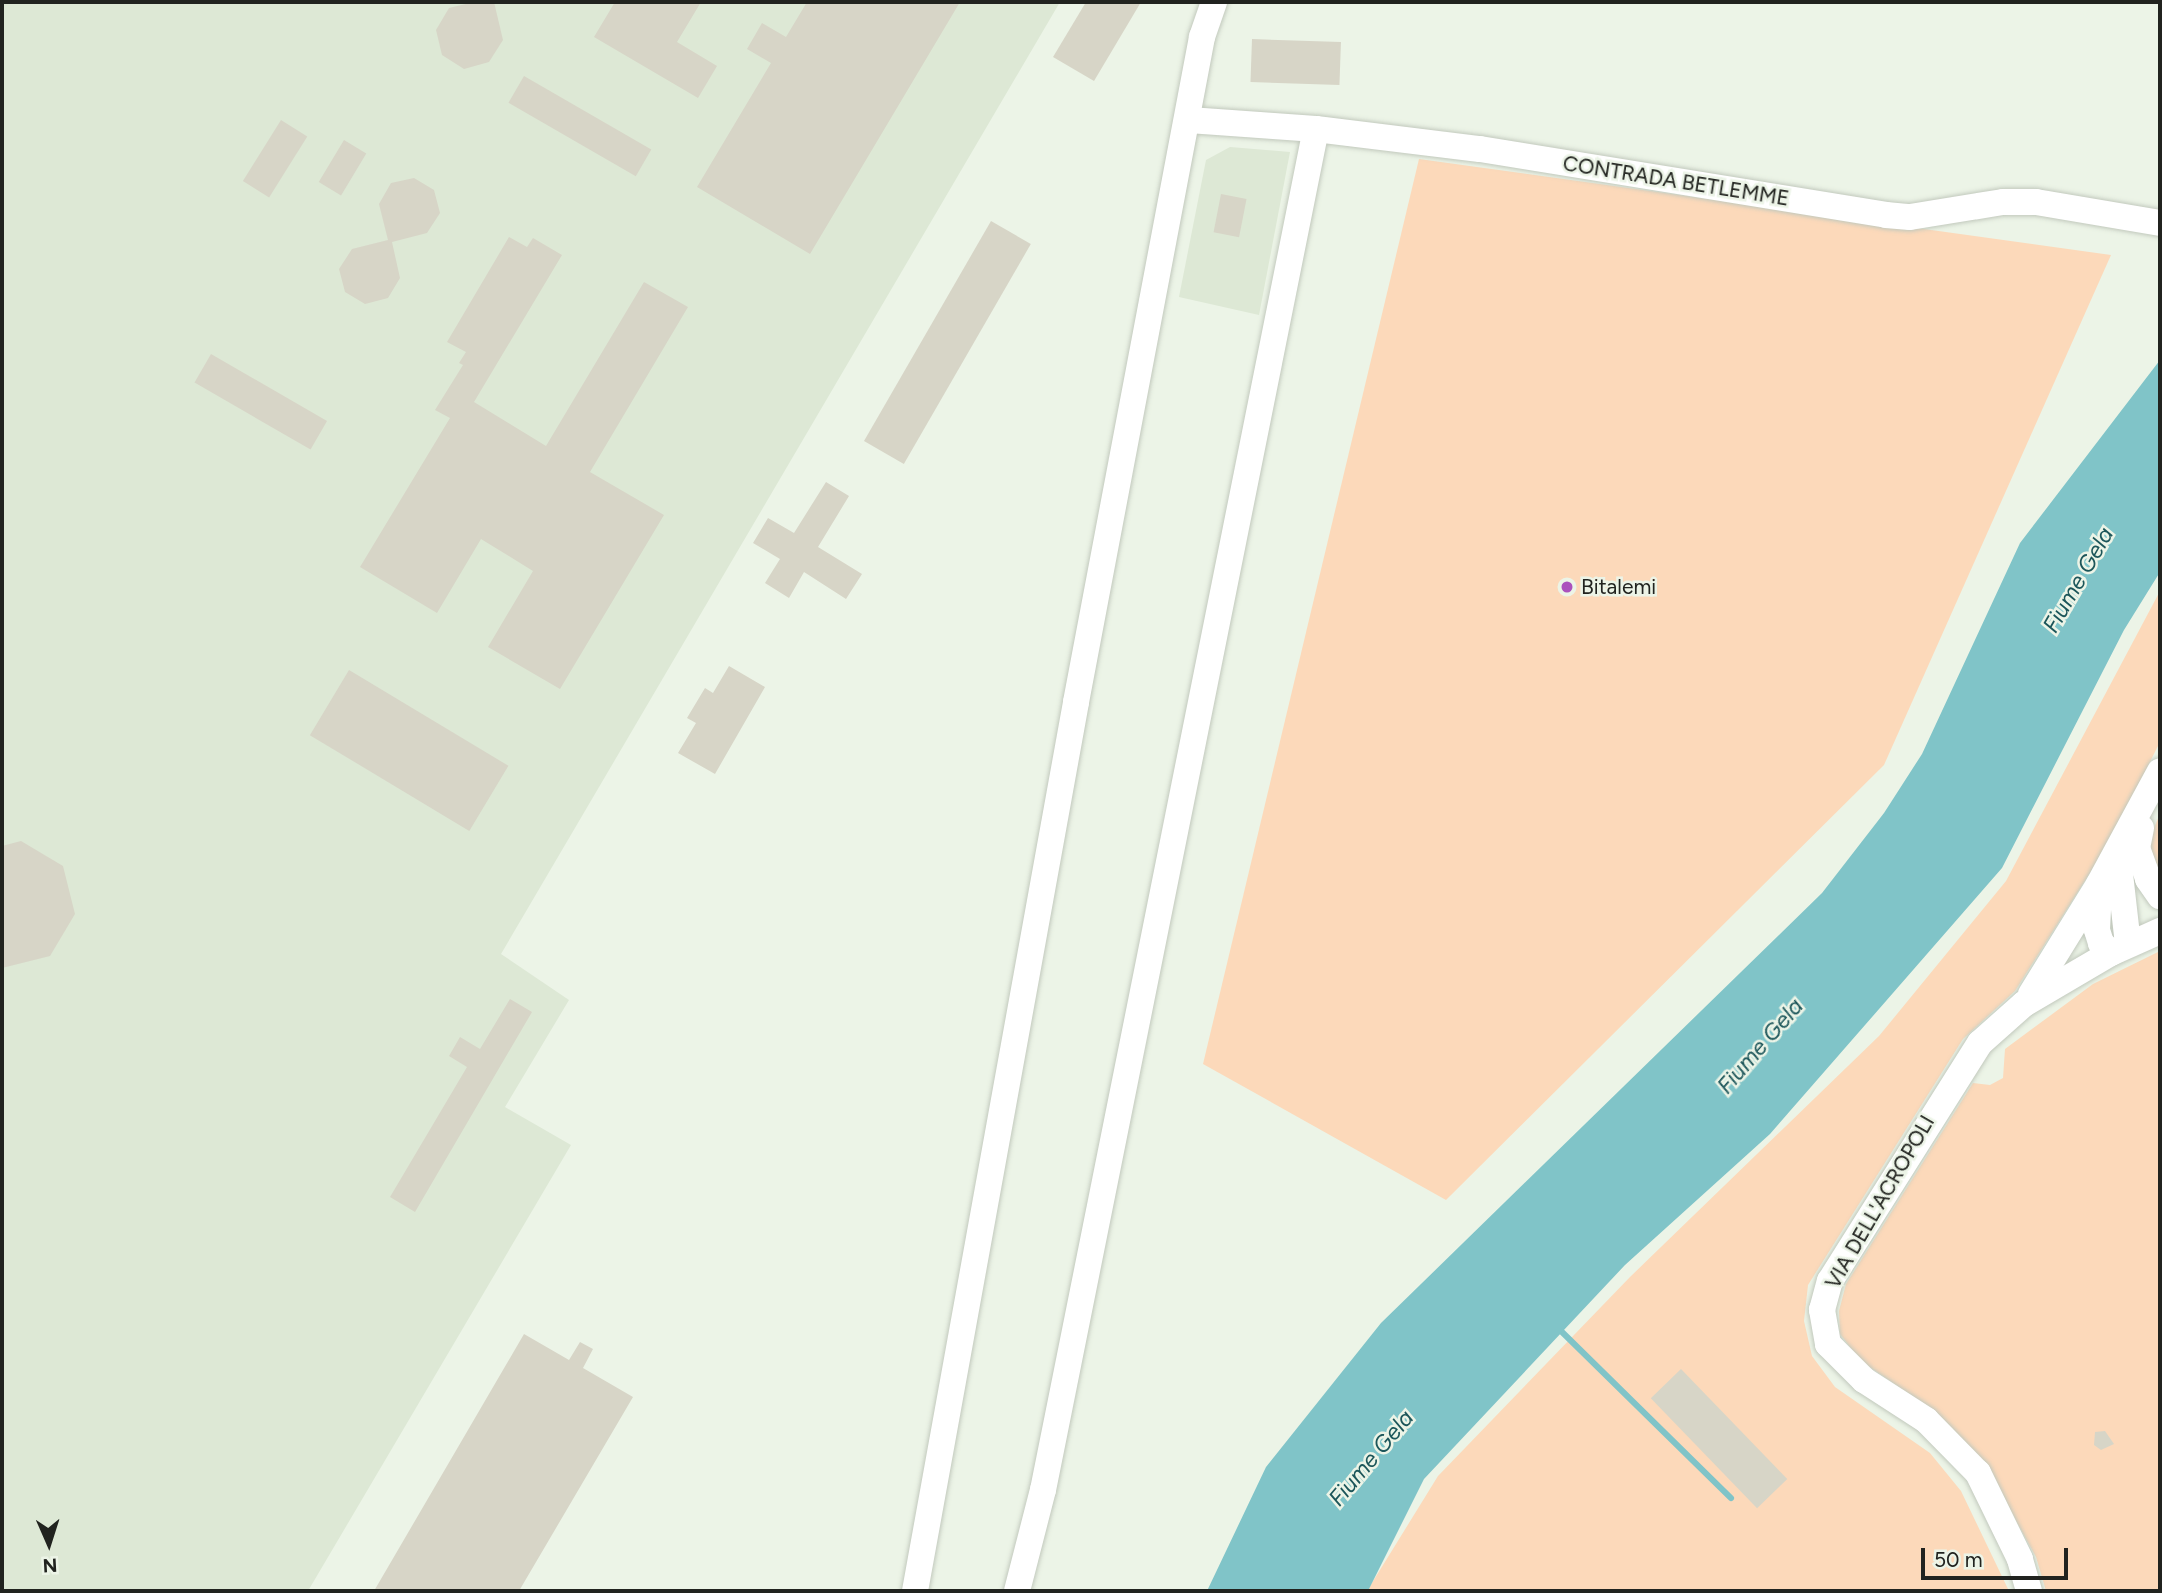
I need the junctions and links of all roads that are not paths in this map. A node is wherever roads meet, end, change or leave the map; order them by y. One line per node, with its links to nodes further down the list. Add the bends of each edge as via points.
1 (1214, 2): 2 (street, via 1202,37)
2 (1189, 120): 3 (street, CONTRADA BETLEMME); 12 (street, via 1072,728)
3 (1316, 129): 4 (street, CONTRADA BETLEMME, via 1480,149 1886,215 1910,217 2003,202 2036,202); 13 (street, via 1044,1490)
4 (2160, 223)
5 (2160, 771): 6 (street)
6 (2146, 798): 7 (street); 8 (street, via 2137,848); 10 (street, via 2120,874)
7 (2099, 884): 10 (street, via 2097,930 2101,943); 11 (street)
8 (2160, 896)
9 (2160, 931): 10 (street, VIA DELL'ACROPOLI)
10 (2119, 948): 11 (street, VIA DELL'ACROPOLI)
11 (2024, 1004): 14 (street, VIA DELL'ACROPOLI, via 1980,1043 1947,1090 1830,1281 1822,1310 1828,1344 1864,1380 1926,1420 1978,1473 2020,1559)
12 (915, 1591)
13 (1017, 1591)
14 (2029, 1591)

